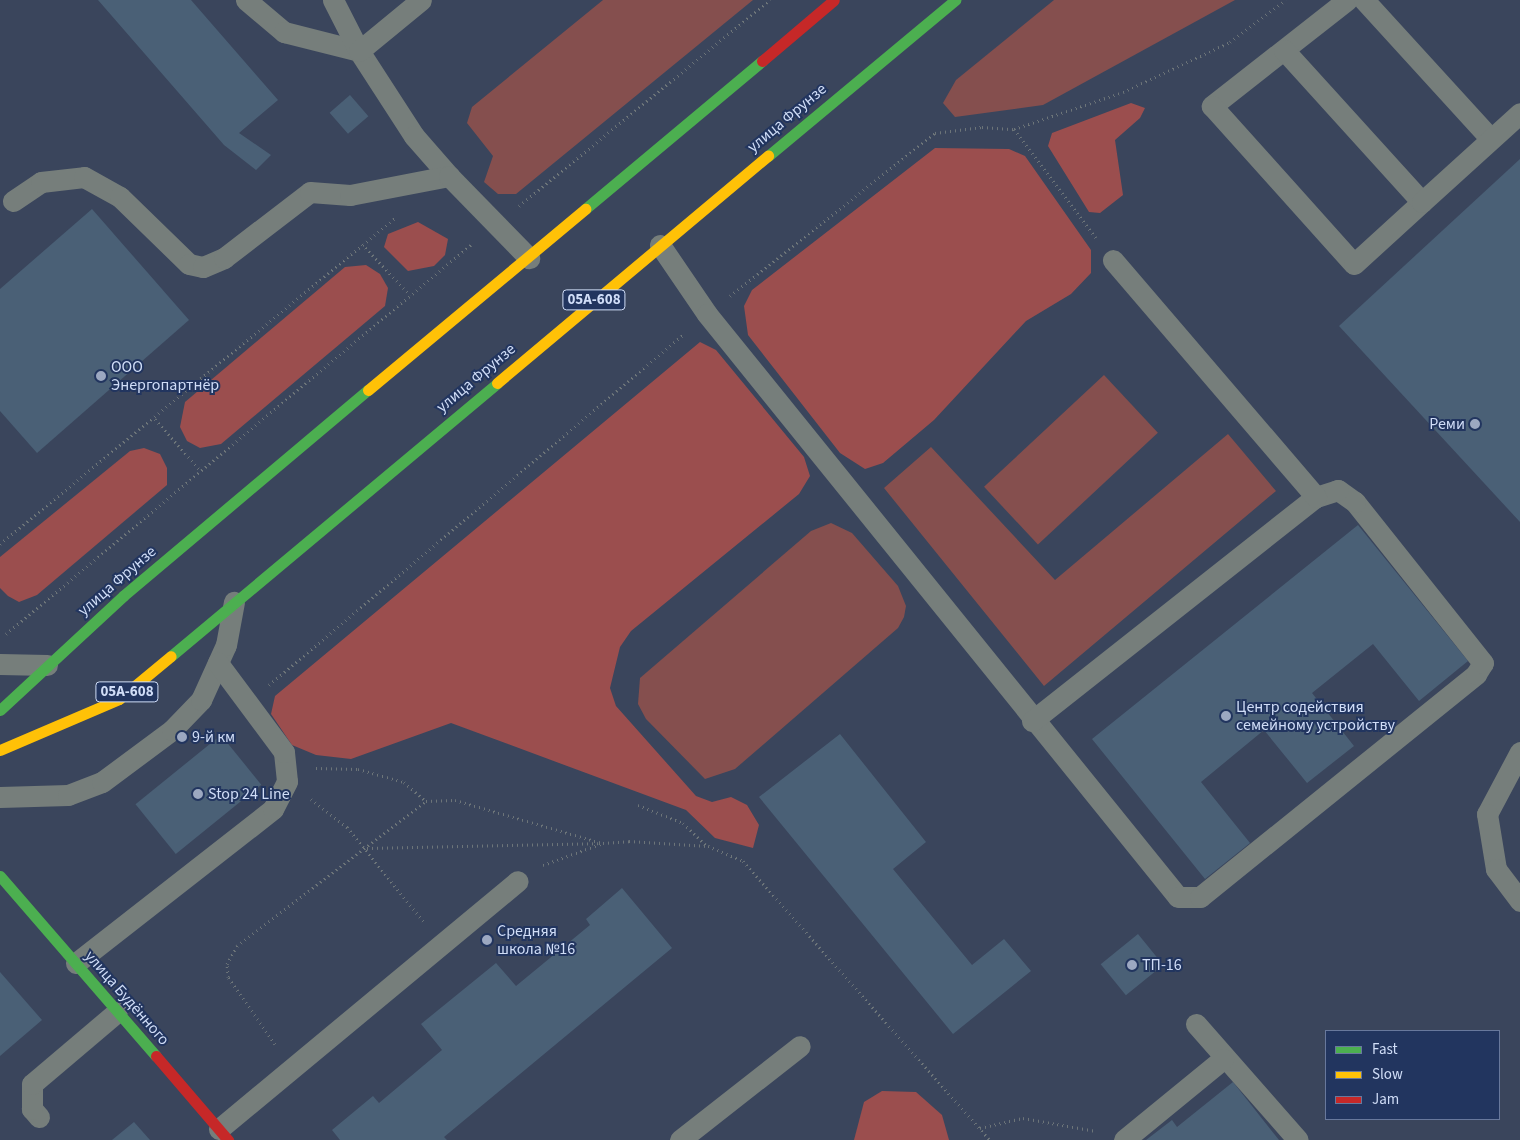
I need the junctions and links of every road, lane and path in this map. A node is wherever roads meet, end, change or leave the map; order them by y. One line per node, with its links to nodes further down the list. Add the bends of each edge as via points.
1 (246, 0): 11 (lane, via 284,32)
2 (333, 0): 11 (lane)
3 (421, 0): 11 (lane)
4 (770, 0): 19 (path)
5 (834, 0): 22 (main road, улица Фрунзе)
6 (955, 0): 21 (main road, улица Фрунзе / 05А-608)
7 (1286, 0): 13 (path, via 1230,42 1122,92)
8 (1347, 0): 10 (lane)
9 (1364, 0): 14 (lane)
10 (1284, 50): 17 (lane); 17 (lane, via 1212,106 1354,264)
11 (359, 51): 15 (lane, via 414,136)
12 (1520, 112): 14 (lane)
13 (1014, 129): 23 (path); 25 (path, via 982,127 935,134)
14 (1491, 139): 17 (lane)
15 (449, 176): 16 (lane, via 350,195 310,192 224,258 204,267 189,264 120,197 84,177 41,182); 19 (lane)
16 (13, 201)
17 (1422, 202)
18 (398, 216): 20 (path)
19 (496, 224): 22 (lane); 24 (path)
20 (362, 244): 24 (path); 26 (path)
21 (660, 245): 25 (lane); 30 (main road, улица Фрунзе / 05А-608)
22 (529, 258): 34 (main road, улица Фрунзе)
23 (1113, 260): 28 (lane)
24 (410, 295): 27 (path)
25 (707, 314): 35 (path); 37 (lane)
26 (155, 419): 27 (path); 29 (path)
27 (200, 470): 31 (path)
28 (1316, 497): 37 (lane); 37 (lane, via 1338,490 1355,502 1483,664 1476,674 1200,897 1178,897)
29 (0, 544)
30 (234, 602): 32 (lane); 38 (main road, улица Фрунзе / 05А-608, via 119,699)
31 (0, 639)
32 (218, 663): 35 (lane); 42 (lane, via 201,700 172,730 102,782 68,795)
33 (0, 664): 34 (lane)
34 (47, 665): 36 (main road, улица Фрунзе)
35 (248, 703): 40 (lane, via 284,752)
36 (0, 710)
37 (1032, 721)
38 (0, 750)
39 (1520, 752): 50 (lane, via 1486,814 1496,869)
40 (285, 759): 41 (lane); 43 (path, via 327,772 358,770 404,782)
41 (286, 781): 47 (path, via 347,827); 52 (lane, via 272,809)
42 (0, 797)
43 (426, 801): 45 (path, via 455,800); 47 (path)
44 (638, 805): 46 (path, via 683,822)
45 (603, 843): 46 (path); 47 (path); 49 (path, via 554,859)
46 (708, 846): 59 (path, via 743,862)
47 (365, 848): 51 (path); 57 (path, via 237,946 227,964 233,989)
48 (0, 876): 52 (main road, улица Будённого)
49 (518, 881): 51 (lane)
50 (1520, 901)
51 (442, 945): 57 (lane)
52 (76, 963): 53 (main road, улица Будённого)
53 (117, 1012): 58 (lane, via 32,1084 32,1109); 60 (main road, улица Будённого)
54 (1196, 1024): 56 (lane)
55 (800, 1046): 62 (lane)
56 (1223, 1059): 61 (lane); 64 (lane)
57 (294, 1068): 60 (lane)
58 (39, 1117)
59 (980, 1128): 61 (path, via 1023,1118 1061,1122); 63 (path)
60 (224, 1135)
61 (1114, 1137)
62 (680, 1140)
63 (990, 1140)
64 (1298, 1140)

